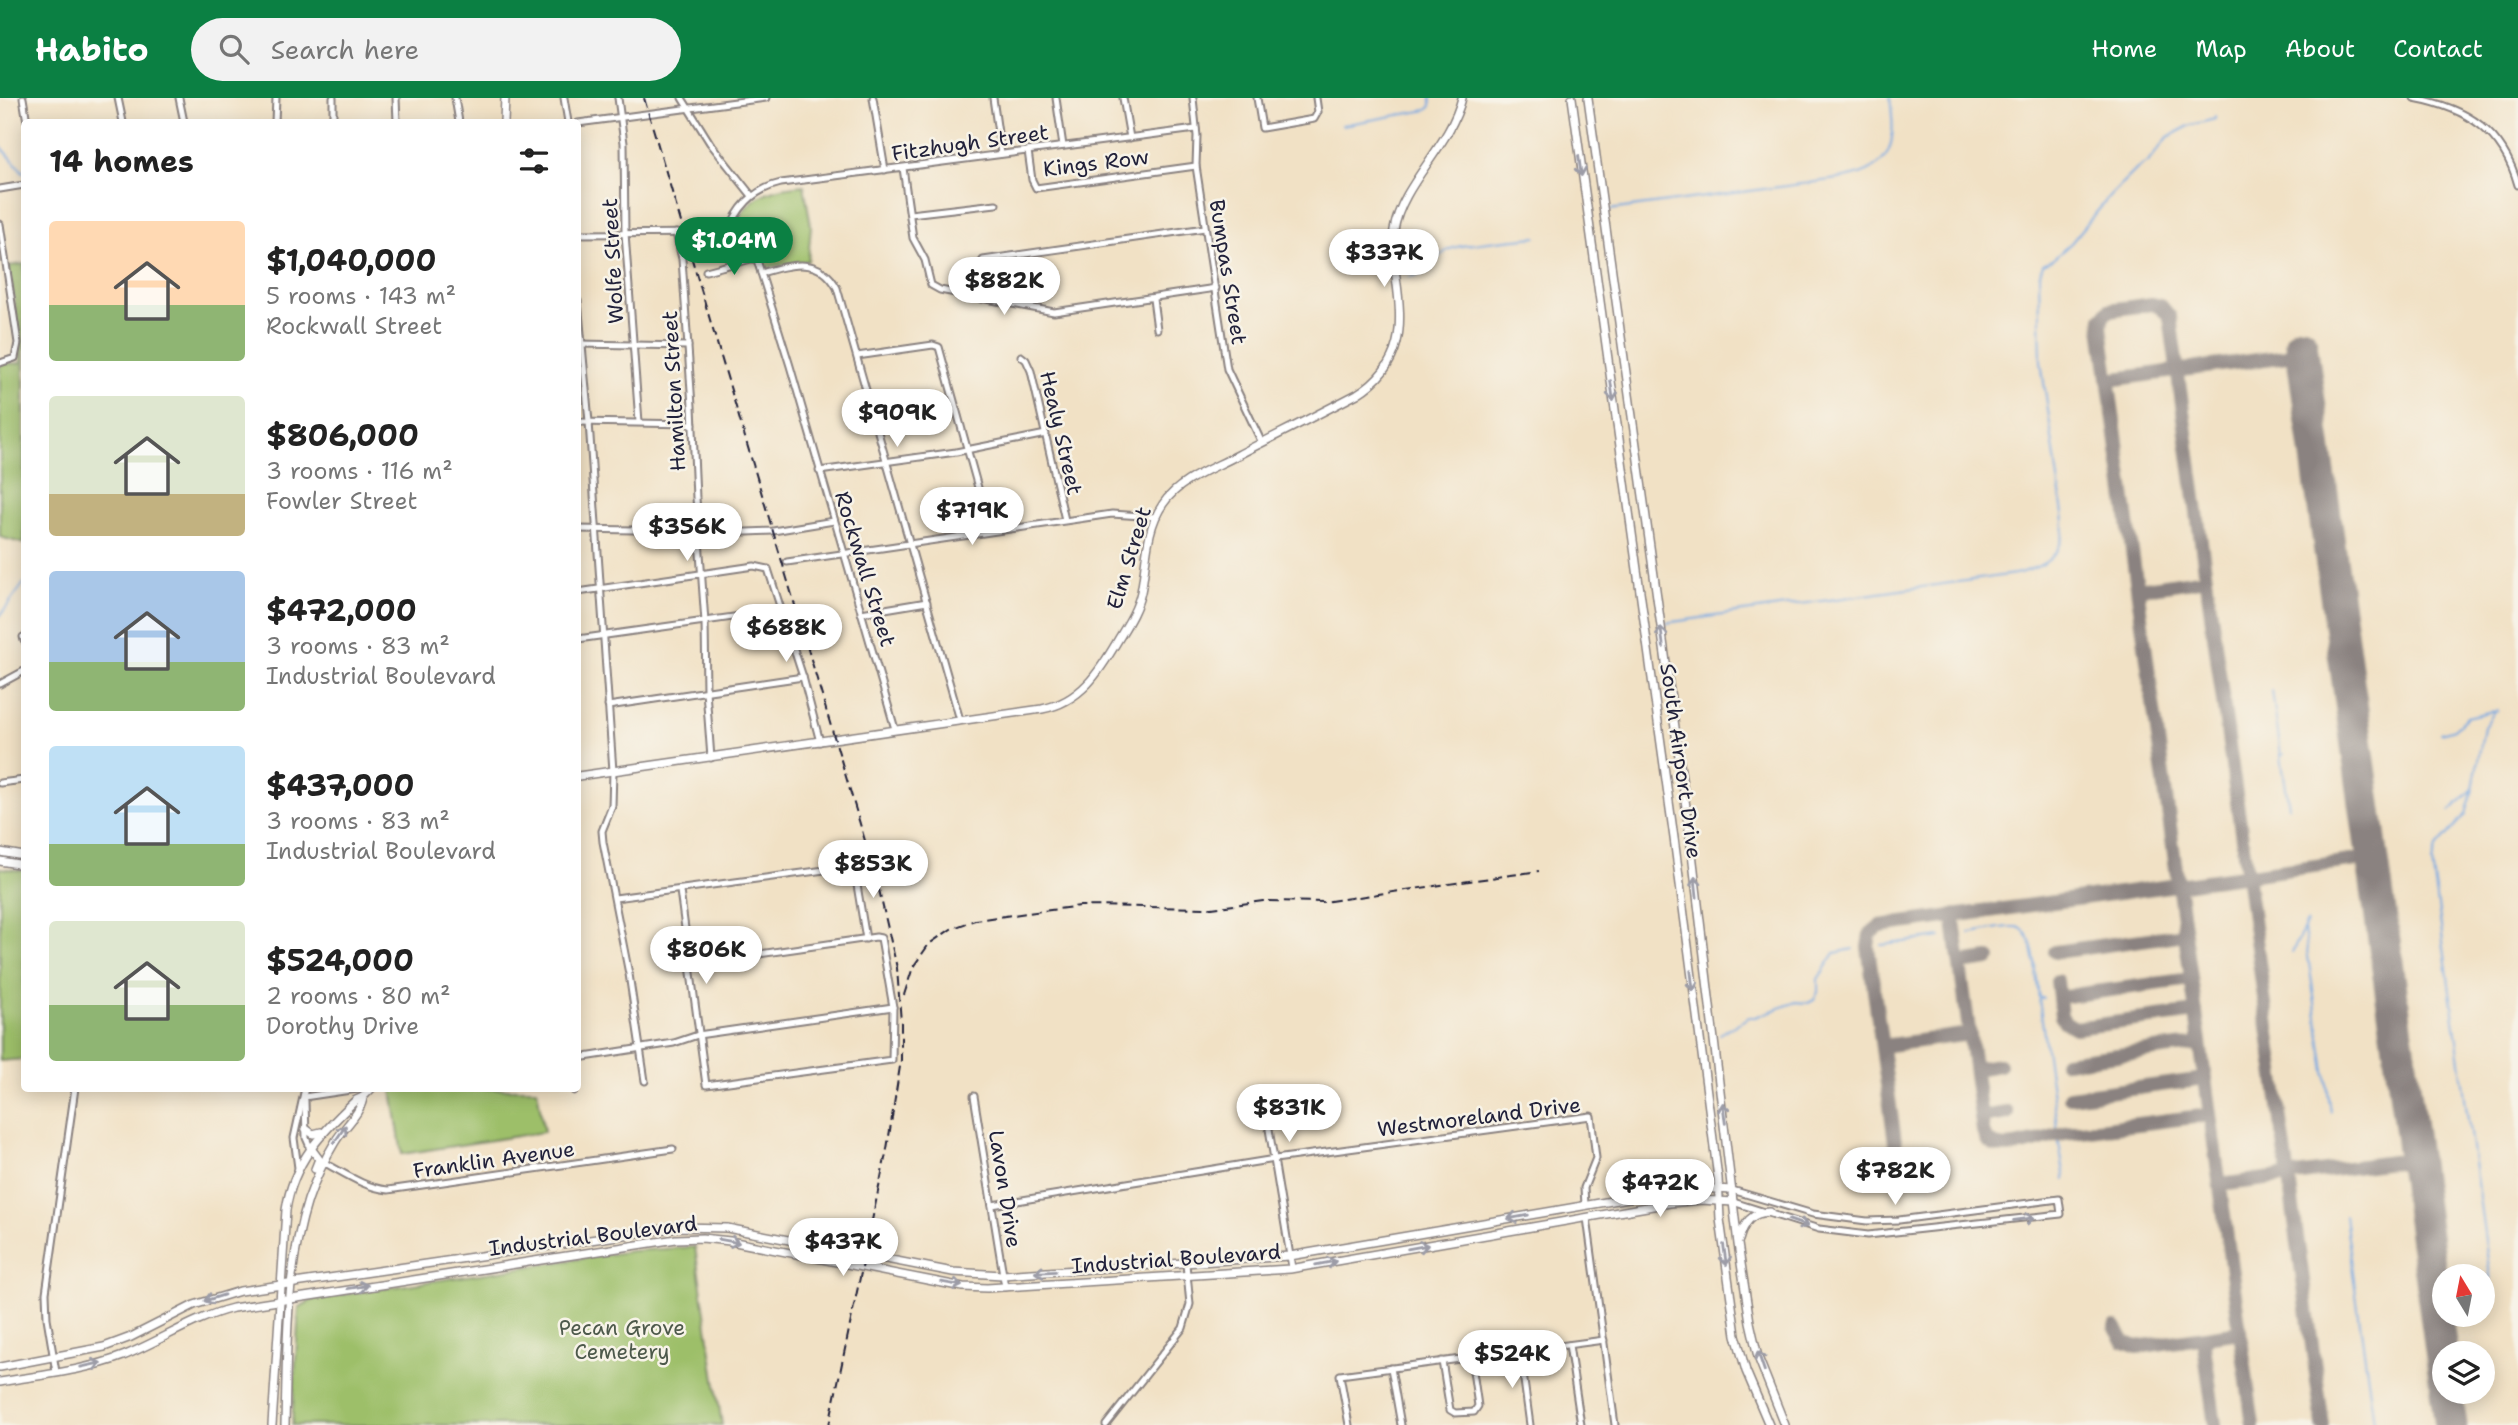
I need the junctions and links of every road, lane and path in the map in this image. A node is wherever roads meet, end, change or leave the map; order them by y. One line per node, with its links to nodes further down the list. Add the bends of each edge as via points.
1 (23, 98): 26 (street)
2 (118, 98): 27 (street)
3 (179, 98): 28 (street)
4 (276, 98): 29 (street)
5 (333, 98): 30 (street)
6 (396, 98): 31 (street)
7 (455, 98): 32 (street)
8 (505, 98): 33 (main road)
9 (564, 98): 34 (street)
10 (618, 98): 25 (street, Wolfe Street)
11 (682, 98): 24 (street)
12 (766, 98): 24 (street)
13 (873, 98): 43 (street)
14 (993, 98): 40 (street)
15 (1056, 98): 38 (street)
16 (1124, 98): 37 (street)
17 (1193, 98): 36 (street, Bumpas Street)
18 (1257, 98): 19 (street, via 1262,128 1316,118)
19 (1316, 98)
20 (1462, 98): 77 (main road, Elm Street, via 1452,127 1396,221 1392,248 1401,321 1389,362 1363,390)
21 (1572, 98): 114 (main road, South Airport Drive, one-way to 114)
22 (1588, 98): 113 (main road, South Airport Drive, one-way to 22)
23 (2414, 98): 44 (street, via 2447,106 2483,126 2503,150)
24 (688, 109): 25 (street); 47 (street)
25 (620, 118): 35 (street); 52 (street, Wolfe Street)
26 (26, 119)
27 (122, 119)
28 (183, 119)
29 (275, 119)
30 (333, 119)
31 (397, 119)
32 (458, 119)
33 (504, 119)
34 (568, 119)
35 (581, 123)
36 (1196, 129): 37 (street, Fitzhugh Street); 41 (street, Bumpas Street)
37 (1130, 138): 38 (street, Fitzhugh Street)
38 (1063, 146): 39 (street, Fitzhugh Street)
39 (1028, 151): 40 (street, Fitzhugh Street); 41 (street, Kings Row, via 1036,188)
40 (1002, 154): 42 (street, Fitzhugh Street)
41 (1196, 166): 51 (street, Bumpas Street)
42 (903, 169): 43 (street, Fitzhugh Street); 49 (street)
43 (885, 170): 47 (street, Fitzhugh Street, via 781,183)
44 (2518, 185)
45 (21, 186): 46 (street)
46 (0, 189)
47 (752, 196): 55 (street)
48 (996, 204): 49 (street)
49 (910, 214): 60 (street, via 914,243 925,260 931,285)
50 (0, 224): 71 (street, via 18,341 13,360)
51 (1205, 228): 59 (street, Bumpas Street); 60 (street, via 983,260 977,270)
52 (625, 233): 53 (street); 54 (street); 66 (street, Wolfe Street)
53 (676, 233): 55 (street); 67 (street, Hamilton Street)
54 (581, 234)
55 (727, 235): 56 (street, Rockwall Street)
56 (755, 258): 57 (street); 58 (street, Rockwall Street)
57 (706, 271)
58 (761, 273): 68 (street, via 798,264 828,275 838,291); 80 (street, Rockwall Street)
59 (1216, 289): 61 (street); 77 (street, Bumpas Street, via 1227,369)
60 (982, 299): 62 (street, via 1054,312)
61 (1153, 299): 62 (street); 64 (street)
62 (1086, 309): 63 (street)
63 (1087, 317)
64 (1157, 329)
65 (581, 344): 66 (street)
66 (634, 344): 67 (street); 74 (street, Wolfe Street)
67 (688, 346): 75 (street, Hamilton Street)
68 (857, 356): 78 (street, via 938,346); 79 (street)
69 (1021, 356): 76 (street, Healy Street, via 1031,371)
70 (581, 360): 73 (street)
71 (0, 363)
72 (581, 422): 73 (street)
73 (589, 422): 74 (street); 85 (street)
74 (639, 422): 75 (street)
75 (692, 424): 86 (street, Hamilton Street)
76 (1046, 434): 78 (street); 82 (street, Healy Street)
77 (1262, 443): 81 (main road, Elm Street, via 1183,484)
78 (968, 449): 79 (street); 87 (street)
79 (887, 461): 80 (street); 88 (street)
80 (819, 471): 83 (street, Rockwall Street)
81 (1156, 517): 82 (street, via 1119,514); 105 (main road, Elm Street, via 1135,609 1093,679 1054,706)
82 (1065, 520): 87 (street)
83 (834, 521): 86 (street, via 773,531); 89 (street, Rockwall Street)
84 (581, 529): 85 (street)
85 (595, 529): 86 (street); 92 (street)
86 (698, 531): 91 (street, Hamilton Street)
87 (990, 531): 88 (street)
88 (911, 543): 89 (street); 94 (street)
89 (843, 553): 90 (street); 96 (street, Rockwall Street)
90 (787, 562)
91 (701, 574): 92 (street); 95 (street, via 763,566 774,581); 97 (street, Hamilton Street)
92 (599, 589): 93 (street); 98 (street)
93 (581, 592)
94 (927, 601): 96 (street); 105 (street)
95 (783, 610): 97 (street); 101 (street)
96 (861, 613): 106 (street, Rockwall Street)
97 (705, 622): 98 (street); 103 (street, Hamilton Street)
98 (603, 636): 99 (street); 104 (street)
99 (581, 639)
100 (21, 673): 102 (street)
101 (803, 677): 103 (street); 107 (street)
102 (0, 684)
103 (706, 691): 104 (street); 108 (street, Hamilton Street)
104 (608, 706): 109 (street)
105 (960, 720): 106 (main road, Elm Street)
106 (895, 729): 107 (main road, Elm Street)
107 (820, 742): 108 (main road, Elm Street)
108 (711, 758): 109 (main road, Elm Street)
109 (613, 771): 110 (main road, Elm Street); 120 (street, via 612,806 602,831)
110 (581, 776)
111 (21, 780): 112 (street)
112 (0, 783)
113 (1690, 836): 114 (main road); 143 (main road, South Airport Drive, one-way to 113)
114 (1674, 838): 142 (main road, South Airport Drive, one-way to 142)
115 (0, 852): 116 (main road)
116 (21, 856)
117 (0, 861): 118 (main road)
118 (21, 864)
119 (680, 891): 120 (street); 121 (street, via 853,868); 122 (street)
120 (615, 898): 125 (street)
121 (866, 939): 122 (street); 123 (street, via 876,937 883,942)
122 (690, 964): 124 (street)
123 (893, 1007): 124 (street); 124 (street, via 892,1060 706,1085)
124 (698, 1035): 125 (street)
125 (640, 1048): 126 (street); 127 (street)
126 (581, 1058)
127 (645, 1081)
128 (74, 1092): 185 (street, via 46,1293)
129 (305, 1092): 132 (street)
130 (364, 1093): 132 (street); 135 (main road); 139 (main road, one-way to 130, via 363,1104)
131 (974, 1096): 146 (street, Lavon Drive)
132 (304, 1097): 134 (street); 140 (street, via 295,1138)
133 (1268, 1123): 138 (street)
134 (306, 1129): 135 (main road, via 313,1133); 136 (street)
135 (325, 1130): 136 (main road)
136 (310, 1147): 140 (main road); 148 (main road, via 319,1161 309,1183)
137 (673, 1149): 139 (street, Franklin Avenue, via 388,1190)
138 (1275, 1159): 146 (street, Westmoreland Drive); 147 (street, Westmoreland Drive, via 1591,1116 1595,1158 1584,1188); 162 (street)
139 (323, 1163): 148 (main road)
140 (298, 1168): 141 (main road)
141 (292, 1184): 150 (main road, via 291,1216 295,1220); 172 (main road)
142 (1718, 1189): 143 (main road, Industrial Boulevard); 144 (main road, South Airport Drive); 147 (main road, Industrial Boulevard, via 1685,1189)
143 (1732, 1190): 145 (main road, South Airport Drive); 149 (street, Industrial Boulevard, one-way to 143, via 1819,1229 1868,1235 2062,1214 2059,1199 1867,1221 1813,1214)
144 (1719, 1200): 145 (main road, Industrial Boulevard); 151 (main road, Industrial Boulevard, via 1670,1203); 177 (main road, South Airport Drive, one-way to 177)
145 (1733, 1202): 149 (street, Industrial Boulevard); 156 (main road, South Airport Drive)
146 (992, 1205): 169 (street, Lavon Drive)
147 (1585, 1205): 151 (main road); 152 (main road, Industrial Boulevard, one-way to 152)
148 (306, 1207): 150 (main road)
149 (1770, 1212): 156 (main road, via 1751,1217)
150 (303, 1217): 171 (main road)
151 (1587, 1218): 154 (main road, Industrial Boulevard); 180 (street)
152 (1441, 1230): 154 (main road); 162 (main road, Industrial Boulevard)
153 (788, 1240): 155 (main road, Industrial Boulevard, via 699,1226); 158 (main road, Industrial Boulevard); 159 (main road)
154 (1443, 1242): 167 (main road, Industrial Boulevard, one-way to 154)
155 (572, 1244): 157 (main road, Industrial Boulevard); 161 (main road)
156 (1738, 1244): 176 (main road, South Airport Drive)
157 (557, 1246): 160 (main road, Industrial Boulevard); 163 (main road)
158 (831, 1249): 159 (main road, via 824,1255); 169 (main road, Industrial Boulevard, via 953,1272)
159 (788, 1253): 161 (main road, Industrial Boulevard, one-way to 159, via 693,1238); 173 (main road, Industrial Boulevard, one-way to 173, via 963,1286)
160 (494, 1254): 164 (main road, Industrial Boulevard); 166 (main road)
161 (574, 1255): 163 (main road, Industrial Boulevard)
162 (1290, 1256): 165 (main road, Industrial Boulevard); 167 (street)
163 (559, 1257): 166 (main road, Industrial Boulevard)
164 (457, 1259): 168 (main road); 171 (main road, Industrial Boulevard)
165 (1186, 1264): 169 (main road, Industrial Boulevard, one-way to 169); 170 (street)
166 (496, 1266): 168 (main road, Industrial Boulevard)
167 (1292, 1268): 170 (main road, Industrial Boulevard)
168 (460, 1272): 174 (main road, Industrial Boulevard, one-way to 168)
169 (1003, 1275): 173 (street, Lavon Drive)
170 (1188, 1276): 173 (main road, Industrial Boulevard); 196 (street, via 1190,1304 1184,1328)
171 (292, 1284): 172 (main road, Industrial Boulevard); 174 (main road)
172 (281, 1285): 175 (main road); 178 (main road, Industrial Boulevard, one-way to 178, via 210,1299)
173 (1004, 1287)
174 (291, 1298): 175 (main road, Industrial Boulevard); 181 (main road)
175 (280, 1300): 179 (main road, Industrial Boulevard, via 221,1311); 183 (main road)
176 (1749, 1317): 177 (main road); 203 (main road, South Airport Drive, one-way to 176, via 1758,1357)
177 (1733, 1320): 202 (main road, South Airport Drive, via 1746,1371)
178 (153, 1325): 179 (main road); 185 (main road, Industrial Boulevard, via 104,1347)
179 (160, 1338): 190 (main road, Industrial Boulevard, one-way to 179, via 110,1360)
180 (1604, 1340): 182 (street); 201 (street)
181 (288, 1345): 183 (main road); 193 (main road)
182 (1569, 1345): 184 (street); 200 (street)
183 (277, 1346): 192 (main road)
184 (1520, 1351): 186 (street); 199 (street)
185 (53, 1357): 188 (main road, Industrial Boulevard); 190 (street)
186 (1471, 1357): 187 (street); 187 (street, via 1478,1406 1474,1412 1450,1411)
187 (1442, 1361): 189 (street)
188 (0, 1367)
189 (1391, 1368): 197 (street, via 1340,1375); 198 (street)
190 (56, 1372): 191 (main road, Industrial Boulevard)
191 (0, 1382)
192 (275, 1382): 193 (main road); 194 (main road)
193 (286, 1382): 195 (main road)
194 (272, 1425)
195 (285, 1425)
196 (1107, 1425)
197 (1349, 1425)
198 (1401, 1425)
199 (1530, 1425)
200 (1581, 1425)
201 (1615, 1425)
202 (1769, 1425)
203 (1785, 1425)

